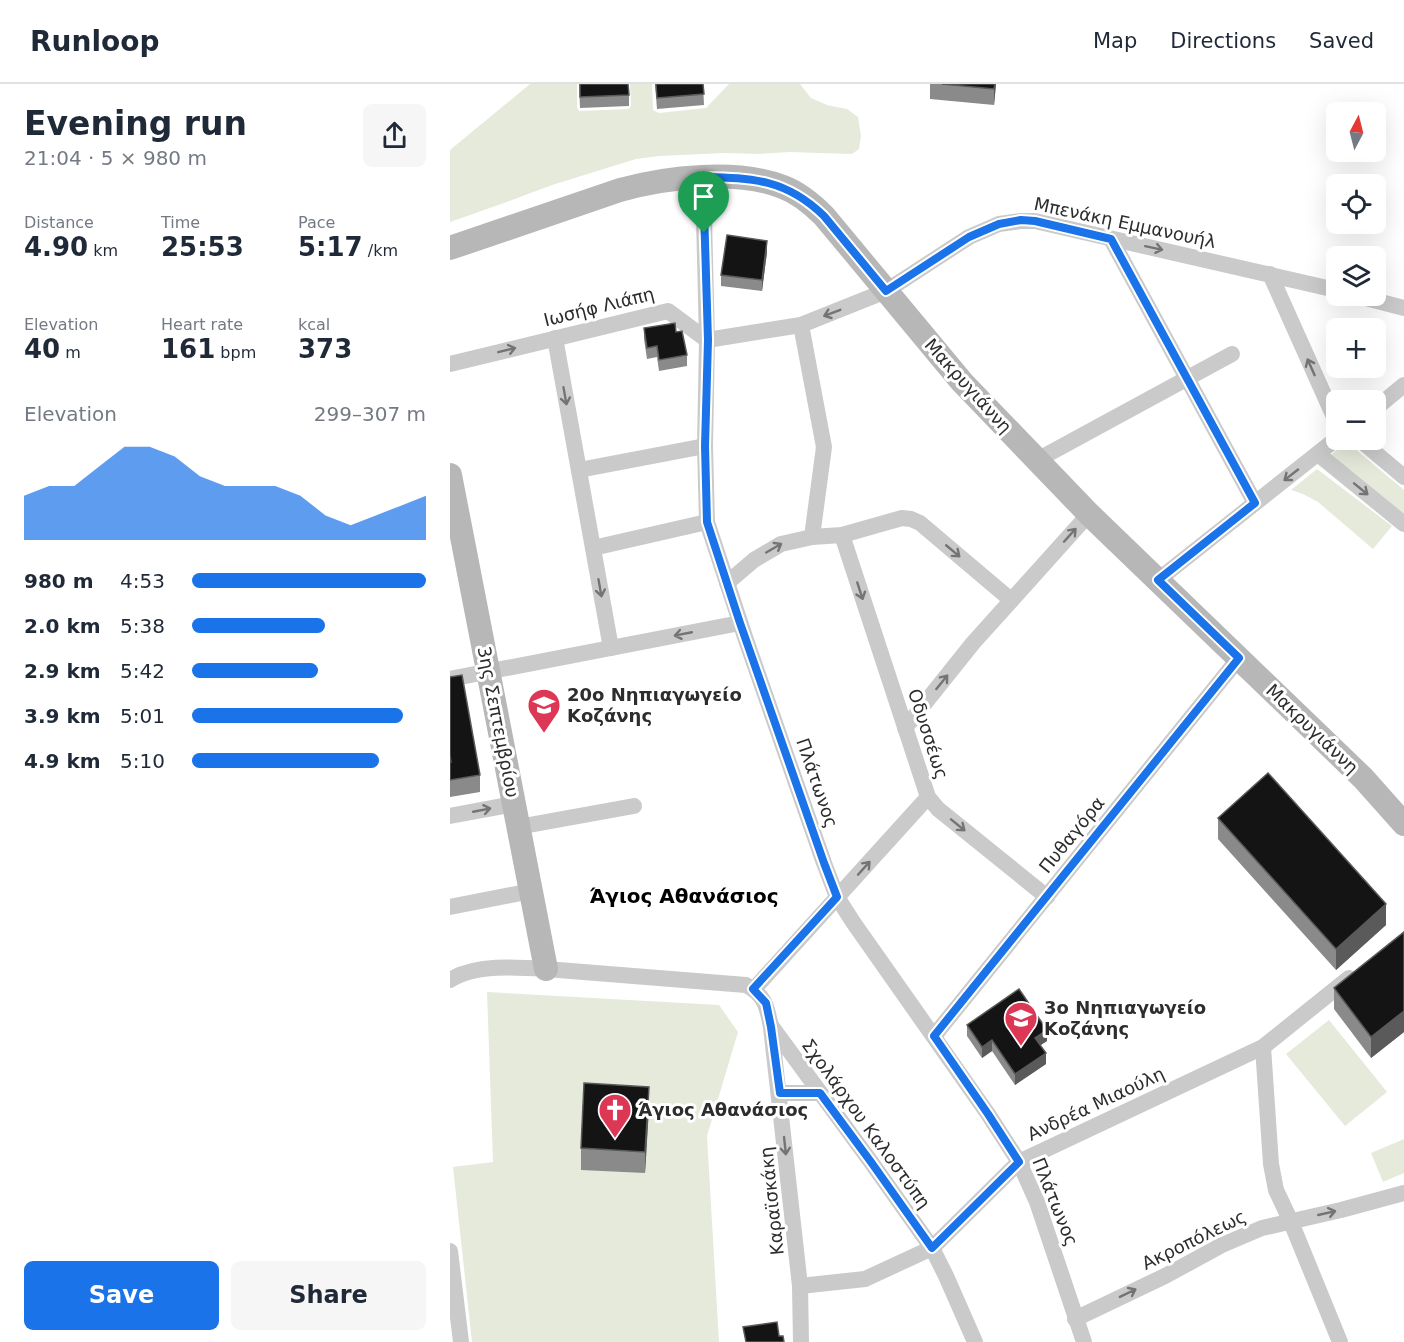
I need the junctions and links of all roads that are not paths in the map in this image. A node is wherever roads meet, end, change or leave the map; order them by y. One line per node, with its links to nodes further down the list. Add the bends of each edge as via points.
1 (703, 177): 3 (street, Μακρυγιάννη, via 637,185); 6 (street, Μακρυγιάννη, via 753,179 799,195 824,216); 11 (street, Πλάτωνος)
2 (1111, 239): 4 (street, Μπενάκη Εμμανουήλ, one-way to 4); 6 (street, Μπενάκη Εμμανουήλ, via 1035,221 999,224 969,237); 14 (street)
3 (450, 248)
4 (1270, 274): 5 (street, Μπενάκη Εμμανουήλ); 16 (street, one-way to 4)
5 (1326, 288)
6 (886, 291): 9 (street, one-way to 9); 22 (street, Μακρυγιάννη, via 962,382)
7 (1386, 303): 8 (street)
8 (1404, 308)
9 (801, 325): 11 (street); 31 (street, via 824,447)
10 (555, 338): 11 (street, Ιωσήφ Λιάπη, via 668,311); 13 (street, Ιωσήφ Λιάπη, one-way to 10); 23 (street, one-way to 23)
11 (708, 340): 18 (street, Πλάτωνος)
12 (1232, 354): 14 (street)
13 (450, 364)
14 (1187, 378): 22 (street); 26 (street)
15 (1404, 385): 17 (street)
16 (1326, 399)
17 (1386, 400)
18 (705, 446): 23 (street); 28 (street, Πλάτωνος)
19 (1326, 447): 21 (street)
20 (1372, 450): 25 (street)
21 (1318, 453): 26 (street, one-way to 26); 29 (street, one-way to 29)
22 (1037, 460): 27 (street, Μακρυγιάννη)
23 (579, 470): 32 (street)
24 (450, 475): 39 (street, 3ης Σεπτεμβρίου)
25 (1404, 477)
26 (1255, 503): 33 (street)
27 (1089, 514): 33 (street, Μακρυγιάννη); 35 (street, one-way to 27)
28 (707, 522): 32 (street); 34 (street, Πλάτωνος)
29 (1404, 524)
30 (842, 535): 31 (street); 35 (street, one-way to 35, via 892,520 911,519); 41 (street, Οδυσσέως, one-way to 41)
31 (812, 537): 34 (street, one-way to 31, via 781,544)
32 (593, 549): 37 (street, one-way to 37)
33 (1158, 580): 38 (street, Μακρυγιάννη)
34 (727, 583): 36 (street, Πλάτωνος)
35 (1011, 600): 41 (street, one-way to 35)
36 (740, 623): 37 (street, one-way to 37); 48 (street, Πλάτωνος)
37 (611, 648): 39 (street)
38 (1239, 658): 46 (street, Μακρυγιάννη, via 1363,778); 49 (street, Πυθαγόρα)
39 (488, 671): 40 (street); 44 (street, 3ης Σεπτεμβρίου)
40 (450, 679)
41 (906, 728): 42 (street, Οδυσσέως)
42 (928, 797): 48 (street, one-way to 42); 49 (street, Οδυσσέως, one-way to 49)
43 (634, 806): 44 (street)
44 (516, 815): 45 (street, one-way to 44); 47 (street, 3ης Σεπτεμβρίου)
45 (450, 816)
46 (1404, 824)
47 (531, 891): 50 (street); 51 (street, 3ης Σεπτεμβρίου)
48 (837, 897): 54 (street); 56 (street, Πλάτωνος)
49 (1047, 897): 56 (street, Πυθαγόρα)
50 (450, 907)
51 (546, 969): 53 (street, via 472,971); 54 (street, via 746,985)
52 (1360, 970): 57 (street, Ανδρέα Μιαούλη)
53 (450, 980)
54 (753, 989): 55 (street, Καραϊσκάκη, via 766,1003)
55 (771, 1027): 58 (street, Καραϊσκάκη); 59 (street, Σχολάρχου Καλοστύπη)
56 (934, 1036): 60 (street, Πλάτωνος)
57 (1263, 1047): 60 (street, Ανδρέα Μιαούλη); 62 (street, via 1271,1164 1276,1190)
58 (780, 1093): 59 (street); 65 (street, Καραϊσκάκη, one-way to 65)
59 (820, 1093): 63 (street, Σχολάρχου Καλοστύπη)
60 (1019, 1162): 63 (street, Ανδρέα Μιαούλη); 66 (street, Πλάτωνος, via 1055,1251)
61 (1404, 1193): 62 (street, Ακροπόλεως, one-way to 61)
62 (1291, 1222): 66 (street, Ακροπόλεως, one-way to 62, via 1222,1245 1262,1228); 71 (street)
63 (932, 1248): 65 (street, Ανδρέα Μιαούλη, via 865,1279); 69 (street, Σχολάρχου Καλοστύπη)
64 (450, 1251): 67 (street)
65 (800, 1286): 68 (street, Καραϊσκάκη)
66 (1076, 1319): 70 (street, Πλάτωνος)
67 (460, 1342)
68 (801, 1342)
69 (975, 1342)
70 (1084, 1342)
71 (1340, 1342)

